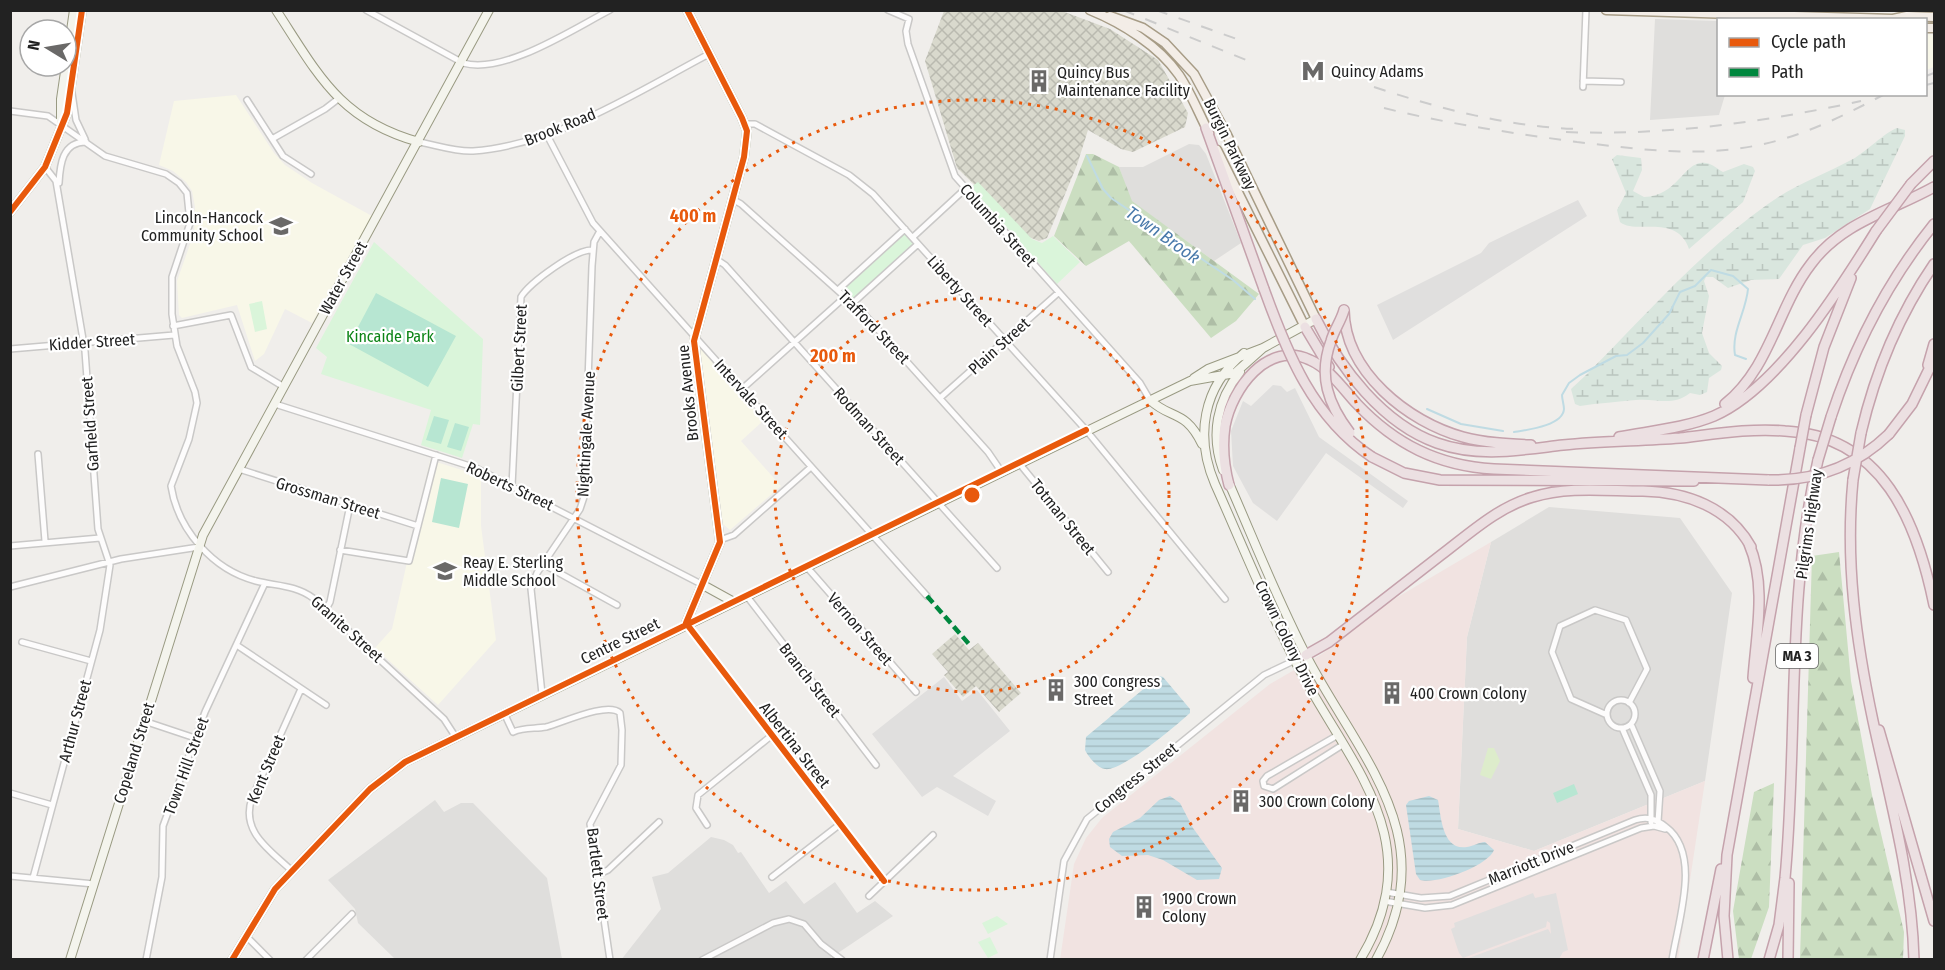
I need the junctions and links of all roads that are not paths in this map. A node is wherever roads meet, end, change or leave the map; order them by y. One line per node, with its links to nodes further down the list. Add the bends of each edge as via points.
1 (74, 10): 23 (main road)
2 (84, 10): 19 (main road)
3 (276, 10): 20 (main road, Brook Road)
4 (366, 10): 17 (street)
5 (489, 10): 17 (main road, Water Street)
6 (610, 10): 17 (street, via 517,56 484,64)
7 (687, 10): 16 (main road)
8 (888, 10): 34 (street, Columbia Street, via 909,19 909,48 950,167)
9 (1586, 10): 18 (street, via 1583,84)
10 (1606, 10): 11 (main road)
11 (1638, 11): 14 (main road)
12 (1094, 12): 25 (main road, Burgin Parkway, via 1147,44 1171,64); 51 (main road, Burgin Parkway, via 1143,28 1172,48 1194,74)
13 (1935, 17): 15 (main road)
14 (1836, 18)
15 (1900, 18)
16 (710, 54): 24 (main road); 26 (street, Brook Road)
17 (463, 63): 29 (main road, Water Street)
18 (1621, 82)
19 (72, 88): 23 (main road); 28 (street, via 76,120)
20 (338, 99): 27 (street); 29 (main road, Brook Road, via 368,121)
21 (247, 100): 27 (street)
22 (10, 111): 23 (street, Granite Street, via 45,115)
23 (61, 124): 28 (street, Granite Street); 31 (main road)
24 (745, 124): 36 (main road, Brooks Avenue, via 745,151); 39 (street, Liberty Street, via 754,124 854,178)
25 (1206, 128): 53 (main road, Burgin Parkway); 83 (highway, bridge, via 1284,345 1304,382 1336,425)
26 (547, 135): 29 (street, Brook Road, via 473,151); 40 (street, Intervale Street)
27 (272, 139): 32 (street, via 285,158)
28 (87, 142): 35 (street, Garfield Street, via 74,143 66,152); 52 (street, Granite Street, via 113,159 166,174 187,193 190,223 171,281)
29 (419, 142): 69 (main road, Water Street)
30 (1935, 161): 41 (highway, bridge, via 1911,184)
31 (45, 167): 35 (street, Garfield Street, via 55,178); 37 (main road)
32 (311, 174)
33 (1935, 187): 76 (highway, via 1856,224 1827,246 1801,278 1747,383 1717,410)
34 (965, 189): 42 (street); 48 (street, Columbia Street)
35 (59, 195): 57 (street, Garfield Street)
36 (732, 199): 45 (main road, Brooks Avenue); 47 (street, Trafford Street)
37 (10, 212)
38 (1935, 224): 154 (highway, Pilgrims Highway / MA 3, bridge, via 1872,318 1849,367 1818,460 1802,562)
39 (905, 230): 42 (street, Liberty Street); 47 (street)
40 (600, 231): 44 (street, Nightingale Avenue); 55 (street, Intervale Street)
41 (1876, 231): 76 (highway, via 1809,328 1769,374 1726,409); 141 (highway, bridge, via 1836,313 1820,358 1806,415)
42 (912, 237): 43 (street, Liberty Street)
43 (918, 244): 50 (street); 56 (street, Liberty Street)
44 (593, 250): 91 (street, Gilbert Street, via 580,252 533,283 521,297); 94 (street, Nightingale Avenue, via 584,491 582,506)
45 (716, 259): 55 (main road, Brooks Avenue); 58 (street, Rodman Street)
46 (1935, 264): 130 (highway, bridge, via 1886,352 1861,433 1853,480 1850,564 1857,636)
47 (839, 289): 49 (street, Trafford Street)
48 (1058, 293): 56 (street, Plain Street); 74 (street, Columbia Street, via 1140,383)
49 (846, 296): 50 (street, Trafford Street); 58 (street)
50 (853, 303): 72 (street, Trafford Street)
51 (1316, 319): 53 (main road, Centre Street); 79 (highway, via 1346,368 1383,408 1421,436 1465,450 1502,452)
52 (173, 326): 54 (street, Granite Street); 69 (street, via 231,315 251,367)
53 (1305, 327): 60 (main road, Centre Street); 71 (highway)
54 (174, 335): 57 (street, Kidder Street); 101 (street, Granite Street, via 197,404 171,486 183,520)
55 (695, 337): 70 (street, Intervale Street); 98 (main road, Brooks Avenue, via 694,354)
56 (1005, 341): 72 (street, Plain Street); 77 (street, Liberty Street)
57 (84, 342): 61 (street, Kidder Street); 97 (street, Garfield Street)
58 (794, 342): 70 (street); 92 (street, Rodman Street)
59 (1935, 344): 73 (highway)
60 (1263, 348): 62 (main road, Centre Street); 64 (main road, Centre Street)
61 (10, 349)
62 (1244, 353): 65 (main road, Centre Street); 66 (main road, Crown Colony Drive)
63 (1935, 359): 73 (highway)
64 (1248, 363): 66 (main road, Centre Street); 68 (main road, Crown Colony Drive)
65 (1215, 366): 66 (main road); 67 (main road, Centre Street)
66 (1226, 374): 67 (main road, Centre Street); 68 (main road); 80 (main road, Crown Colony Drive, via 1206,410)
67 (1190, 381): 74 (main road, Centre Street)
68 (1230, 385): 90 (main road, Crown Colony Drive, via 1216,435)
69 (284, 387): 75 (main road, Water Street)
70 (742, 389): 85 (street, Intervale Street)
71 (1347, 393): 88 (highway, via 1396,438 1451,464 1485,469); 90 (highway, via 1321,367 1304,358 1280,357 1258,368 1238,390 1226,424 1224,452)
72 (940, 398): 87 (street, Trafford Street)
73 (1916, 398): 88 (highway, bridge, via 1889,434 1839,469 1804,479)
74 (1150, 400): 77 (main road, Centre Street); 80 (main road, via 1186,421)
75 (274, 404): 82 (street, Roberts Street); 86 (main road, Water Street)
76 (1683, 424): 78 (highway)
77 (1086, 430): 84 (main road, Centre Street); 114 (street, Liberty Street)
78 (1596, 442): 79 (highway); 117 (highway, via 1772,430 1802,433 1837,445 1873,469 1900,502 1916,536)
79 (1561, 446): 83 (highway, bridge, via 1476,440 1440,429 1404,408 1373,379 1354,348 1344,310 1328,348 1325,385 1340,419)
80 (1204, 449): 123 (main road, Crown Colony Drive, via 1215,484)
81 (38, 454): 99 (street)
82 (435, 455): 91 (street, Roberts Street, via 476,468); 95 (street)
83 (1372, 457): 89 (highway, via 1432,479)
84 (1019, 463): 87 (main road, Centre Street); 108 (street, Totman Street)
85 (811, 467): 96 (street, Intervale Street); 98 (street, via 734,535)
86 (239, 469): 93 (street, Grossman Street); 101 (main road, Water Street)
87 (1001, 471): 92 (main road, Centre Street)
88 (1769, 480): 89 (highway)
89 (1621, 483): 102 (highway, via 1668,486 1706,498 1734,519)
90 (1229, 485): 122 (main road, Crown Colony Drive)
91 (512, 486): 94 (street, Roberts Street)
92 (938, 502): 96 (main road, Centre Street); 107 (street, Rodman Street)
93 (350, 505): 95 (street, Grossman Street); 103 (street)
94 (574, 517): 105 (street, Nightingale Avenue); 110 (street, Roberts Street)
95 (418, 526): 103 (street, via 409,561)
96 (871, 534): 106 (main road, Centre Street); 113 (street, Intervale Street)
97 (100, 538): 99 (street); 104 (street, Garfield Street)
98 (720, 540): 110 (main road, Brooks Avenue)
99 (45, 541): 100 (street)
100 (10, 546)
101 (199, 547): 104 (street); 109 (street, Granite Street, via 236,573); 133 (main road, Copeland Street)
102 (1751, 547): 122 (highway, via 1724,515 1681,496 1647,491 1572,491 1536,496 1492,516 1329,642); 141 (highway, via 1759,603)
103 (340, 550): 118 (street)
104 (110, 562): 111 (street); 124 (street, Arthur Street)
105 (543, 564): 116 (street); 127 (street, Nightingale Avenue, via 533,581 530,597)
106 (806, 566): 112 (main road, Centre Street); 126 (street, Vernon Street)
107 (997, 568)
108 (1108, 572)
109 (265, 583): 118 (street, Granite Street, via 301,590); 121 (street, Town Hill Street)
110 (703, 585): 115 (main road, Roberts Street); 119 (main road, Brooks Avenue)
111 (10, 587)
112 (746, 594): 115 (main road, Centre Street); 142 (street, Branch Street)
113 (927, 596)
114 (1225, 599)
115 (732, 601): 119 (main road, Centre Street)
116 (617, 605)
117 (1935, 605)
118 (326, 609): 137 (street, Granite Street, via 444,719)
119 (686, 623): 127 (main road, Centre Street); 138 (street, Albertina Street)
120 (22, 642): 124 (street)
121 (238, 646): 125 (street); 139 (street, Town Hill Street)
122 (1306, 655): 123 (street, Congress Street); 163 (main road, Crown Colony Drive, via 1387,796 1400,847)
123 (1294, 660): 136 (main road, Crown Colony Drive); 179 (street, Congress Street, via 1257,681 1107,800 1084,823 1063,867)
124 (91, 661): 146 (street, Arthur Street)
125 (301, 689): 129 (street); 155 (street, Kent Street, via 248,814 255,835)
126 (916, 692)
127 (542, 694): 131 (main road, Centre Street)
128 (1629, 703): 132 (street, via 1612,703); 132 (street, via 1647,669 1626,620 1595,610 1560,626 1552,652 1571,699); 134 (street, via 1634,711)
129 (326, 705)
130 (1870, 707): 168 (highway, via 1884,742); 187 (highway, via 1908,885)
131 (504, 713): 137 (main road, Centre Street); 156 (street, Bartlett Street, via 513,732 608,709 620,713 621,765 590,824)
132 (1607, 715): 135 (street, via 1610,723)
133 (144, 722): 139 (street); 161 (main road, Copeland Street)
134 (1631, 724): 135 (street); 152 (street, via 1660,791)
135 (1622, 728): 148 (street, via 1651,795)
136 (1338, 735): 140 (main road, Crown Colony Drive); 143 (street)
137 (455, 736): 155 (main road, Centre Street, via 387,774)
138 (771, 736): 150 (street, via 698,795 696,808); 151 (street, Albertina Street)
139 (195, 738): 172 (street, Town Hill Street, via 162,831 162,877)
140 (1344, 744): 144 (street); 162 (main road, Crown Colony Drive, via 1371,790 1381,818 1387,854)
141 (1746, 749): 147 (highway)
142 (876, 765)
143 (1269, 775): 144 (street, via 1276,778); 144 (street, via 1264,786 1269,790)
144 (1276, 787)
145 (10, 793): 146 (street)
146 (52, 805): 159 (street, Arthur Street)
147 (1735, 808): 183 (highway); 184 (highway, via 1724,892)
148 (1651, 819): 152 (street); 163 (street, Marriott Drive, via 1635,820 1450,896)
149 (659, 822): 156 (street, via 608,870)
150 (707, 825)
151 (839, 825): 158 (street); 160 (street, Albertina Street)
152 (1655, 825): 166 (street, Marriott Drive, via 1452,905 1425,908); 182 (street, via 1671,831 1682,845 1686,868)
153 (933, 835): 160 (street)
154 (1787, 853): 185 (highway, MA 3, via 1781,913); 186 (highway, via 1791,899)
155 (292, 871): 169 (main road, Centre Street, via 272,894)
156 (597, 875): 176 (street, Bartlett Street)
157 (10, 876): 159 (street)
158 (772, 877)
159 (33, 878): 161 (street)
160 (884, 881): 164 (street)
161 (94, 884): 171 (main road, Copeland Street)
162 (1386, 892): 163 (street, Marriott Drive); 165 (main road, Crown Colony Drive)
163 (1398, 895): 166 (main road, Crown Colony Drive)
164 (869, 896)
165 (1384, 902): 166 (street, Marriott Drive); 180 (main road, Crown Colony Drive)
166 (1396, 904): 181 (main road, Crown Colony Drive)
167 (352, 914): 175 (street)
168 (1935, 921)
169 (246, 936): 173 (main road, Centre Street); 174 (street)
170 (835, 957): 177 (street, via 804,924 789,919 773,923); 178 (street)
171 (70, 960)
172 (146, 960)
173 (232, 960)
174 (270, 960)
175 (306, 960)
176 (610, 960)
177 (702, 960)
178 (842, 960)
179 (1050, 960)
180 (1360, 960)
181 (1376, 960)
182 (1672, 960)
183 (1703, 960)
184 (1728, 960)
185 (1768, 960)
186 (1788, 960)
187 (1914, 960)

